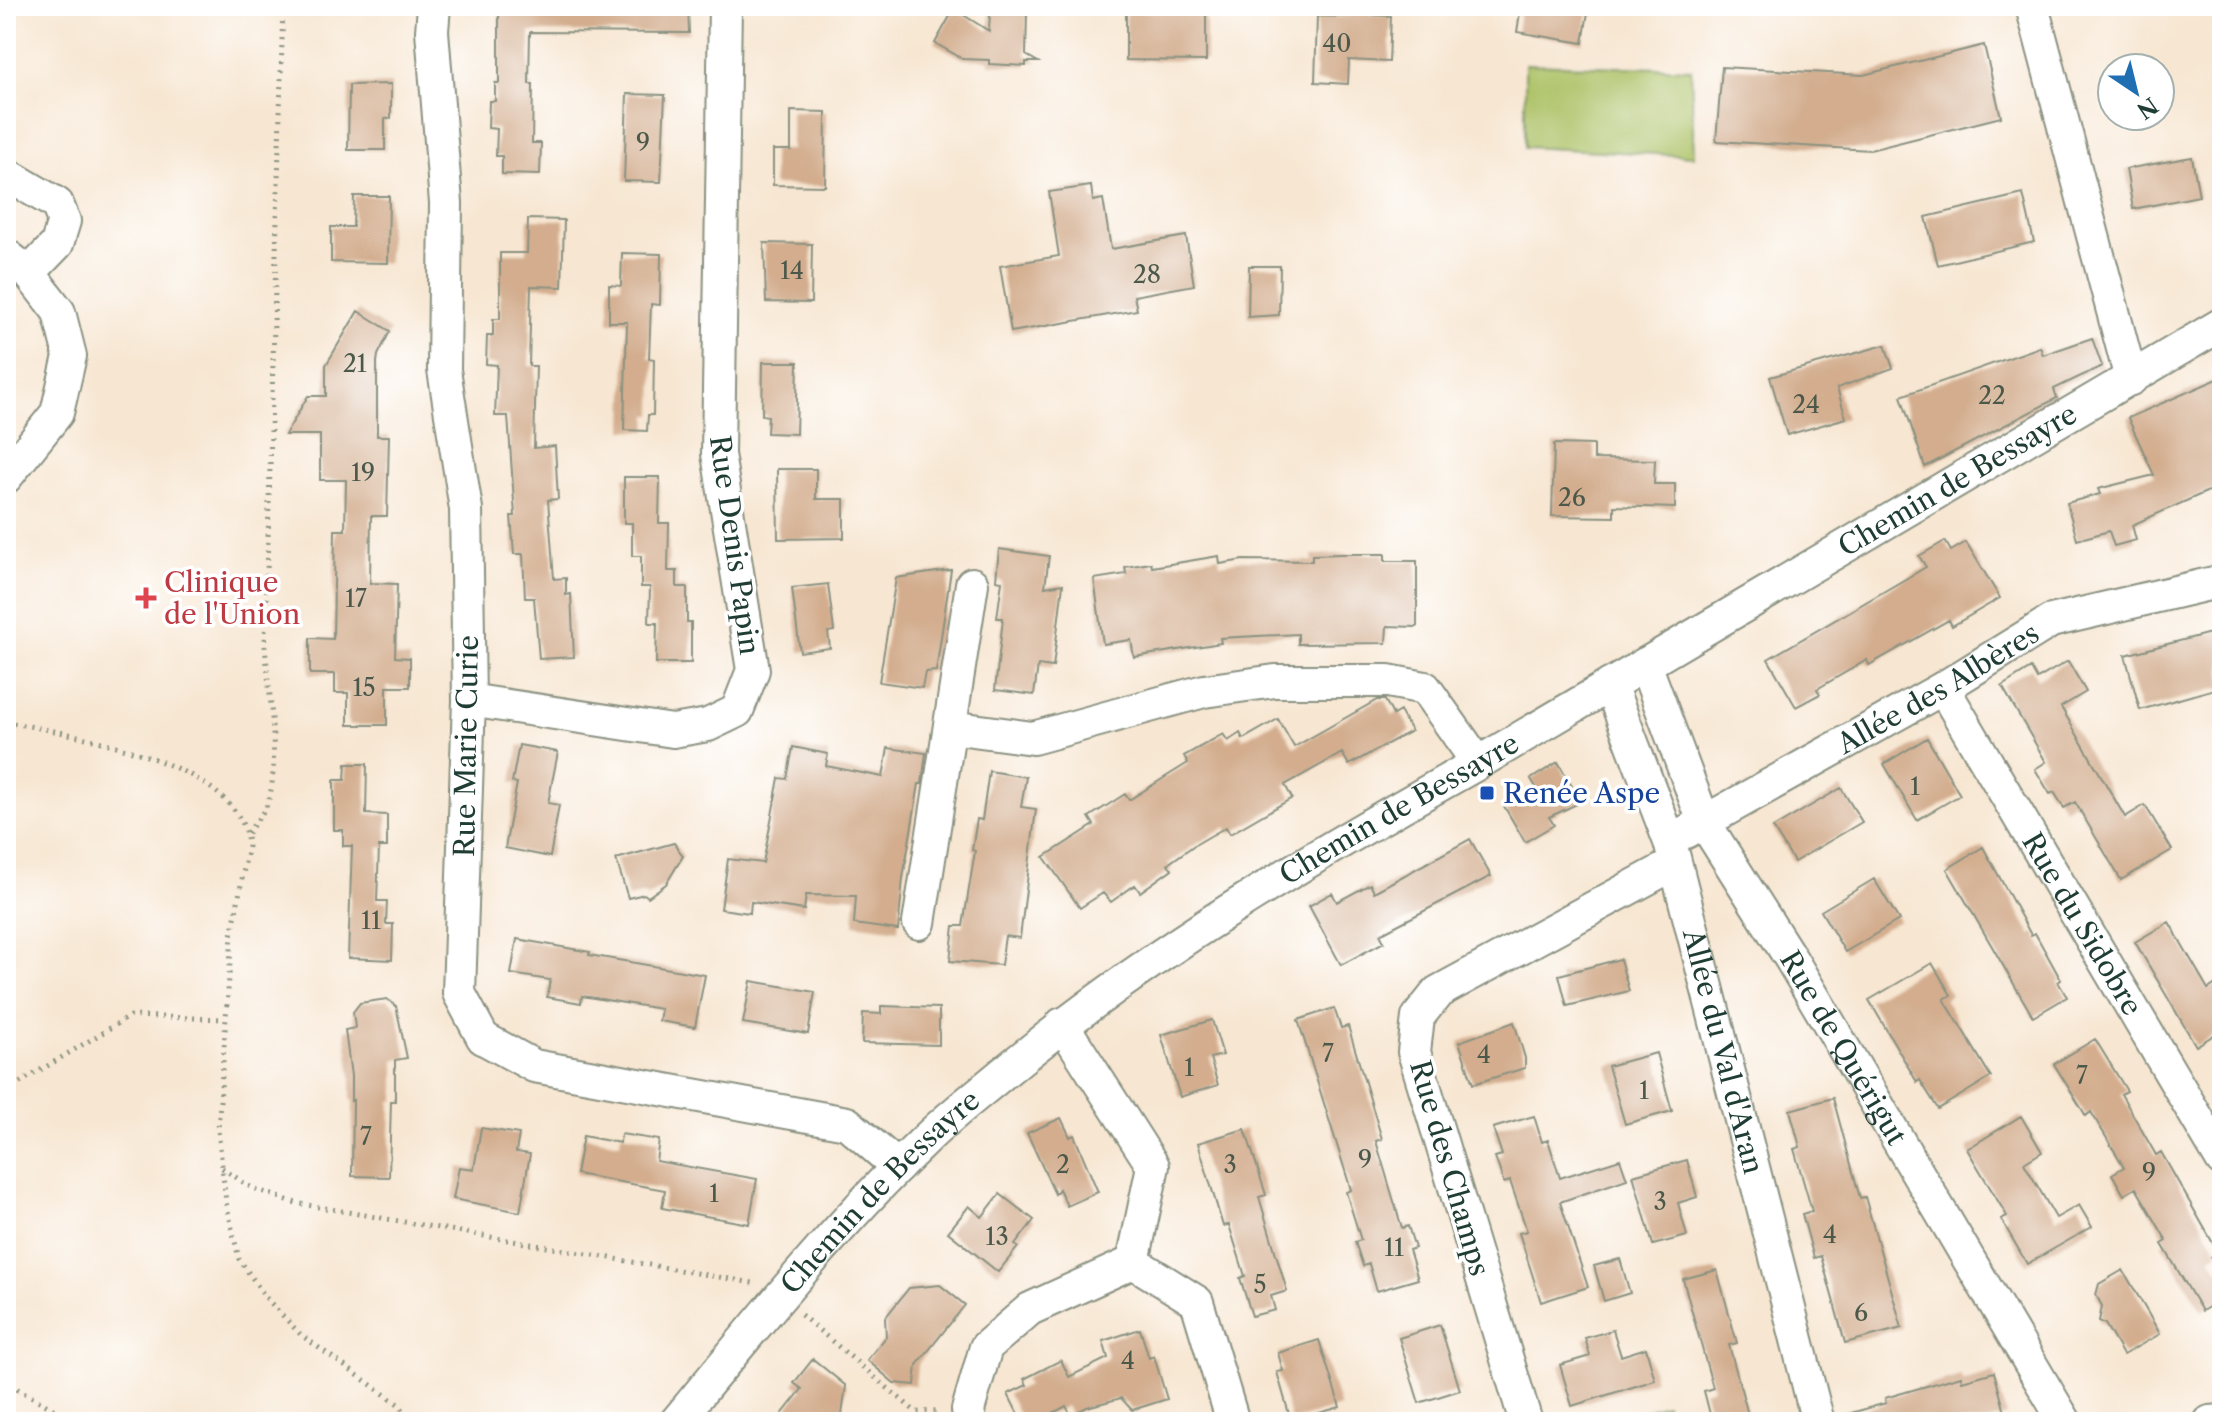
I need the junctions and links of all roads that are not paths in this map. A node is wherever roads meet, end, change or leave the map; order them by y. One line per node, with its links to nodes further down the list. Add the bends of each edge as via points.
1 (434, 6): 14 (street, Rue Marie Curie, via 446,203 444,370 466,509)
2 (725, 6): 14 (street, Rue Denis Papin, via 718,454 753,670 737,711 708,725 673,731)
3 (2032, 6): 7 (street)
4 (6, 174): 5 (street, via 57,204 64,221 57,244)
5 (18, 264): 8 (street, via 59,312 70,356 57,413)
6 (2222, 324): 7 (street, Chemin de Bessayre)
7 (2131, 379): 11 (street, Chemin de Bessayre)
8 (6, 477)
9 (2222, 581): 13 (street, Allée des Albères, via 2051,621)
10 (972, 584): 15 (street)
11 (1645, 664): 12 (street, Chemin de Bessayre); 17 (street, Rue de Quérigut)
12 (1610, 685): 16 (street, Chemin de Bessayre); 18 (street, Allée du Val d'Aran)
13 (1943, 688): 17 (street, Allée des Albères); 21 (street, Rue du Sidobre)
14 (469, 700): 22 (street, Rue Marie Curie, via 459,993 483,1038 534,1066 847,1123)
15 (950, 727): 16 (street, via 1033,738 1204,691 1275,681 1388,681 1425,688); 19 (street)
16 (1478, 763): 20 (street, Chemin de Bessayre, via 1217,917)
17 (1704, 822): 18 (street, Allée des Albères); 30 (street, Rue de Quérigut)
18 (1672, 853): 28 (street, Rue des Champs, via 1438,992 1418,1017 1414,1052); 29 (street, Allée du Val d'Aran)
19 (919, 923)
20 (1062, 1024): 22 (street, Chemin de Bessayre); 23 (street, via 1153,1166)
21 (2222, 1160)
22 (898, 1167): 26 (street, Chemin de Bessayre, via 779,1297)
23 (1133, 1262): 24 (street, via 1030,1309 986,1347); 27 (street, via 1197,1302)
24 (969, 1416)
25 (2222, 1421): 31 (street)
26 (676, 1422)
27 (1233, 1422)
28 (1526, 1422)
29 (1818, 1422)
30 (2065, 1422)
31 (2210, 1422)

